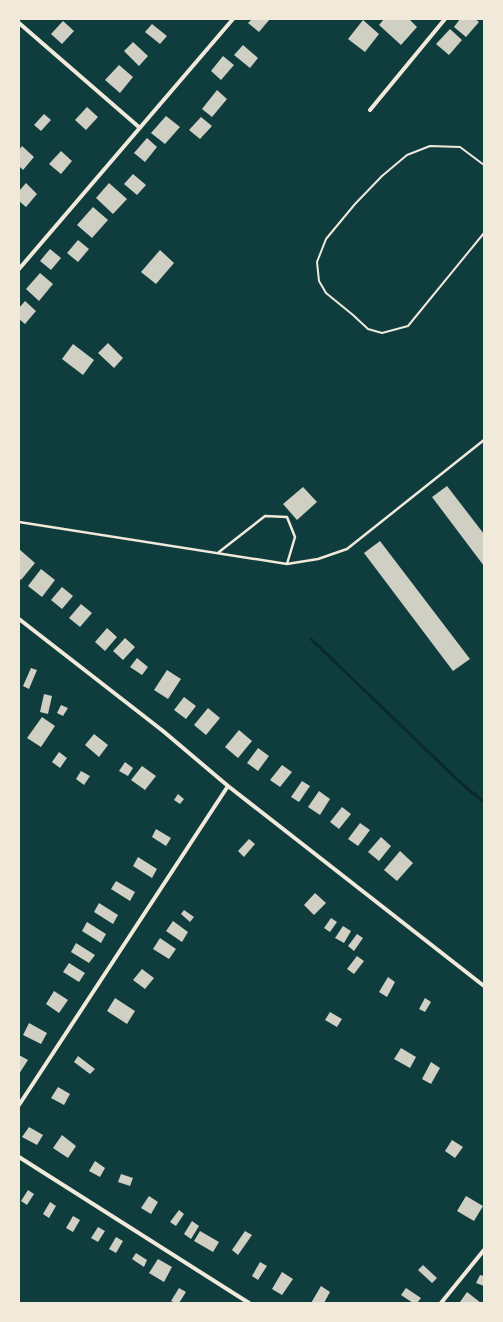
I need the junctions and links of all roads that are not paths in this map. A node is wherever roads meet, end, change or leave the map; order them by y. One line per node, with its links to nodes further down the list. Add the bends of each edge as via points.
1 (233, 19): 5 (street)
2 (445, 19): 4 (street)
3 (19, 23): 5 (street)
4 (370, 110)
5 (140, 128): 6 (street)
6 (19, 269)
7 (484, 440): 10 (lane, via 347,548 318,559)
8 (19, 522): 9 (lane)
9 (219, 552): 10 (lane); 10 (lane, via 265,516 287,517 295,537)
10 (287, 564)
11 (19, 619): 12 (street, via 163,730)
12 (228, 786): 13 (street); 14 (street)
13 (484, 986)
14 (19, 1106)
15 (19, 1157): 17 (street)
16 (484, 1250): 18 (street)
17 (249, 1303)
18 (441, 1303)

